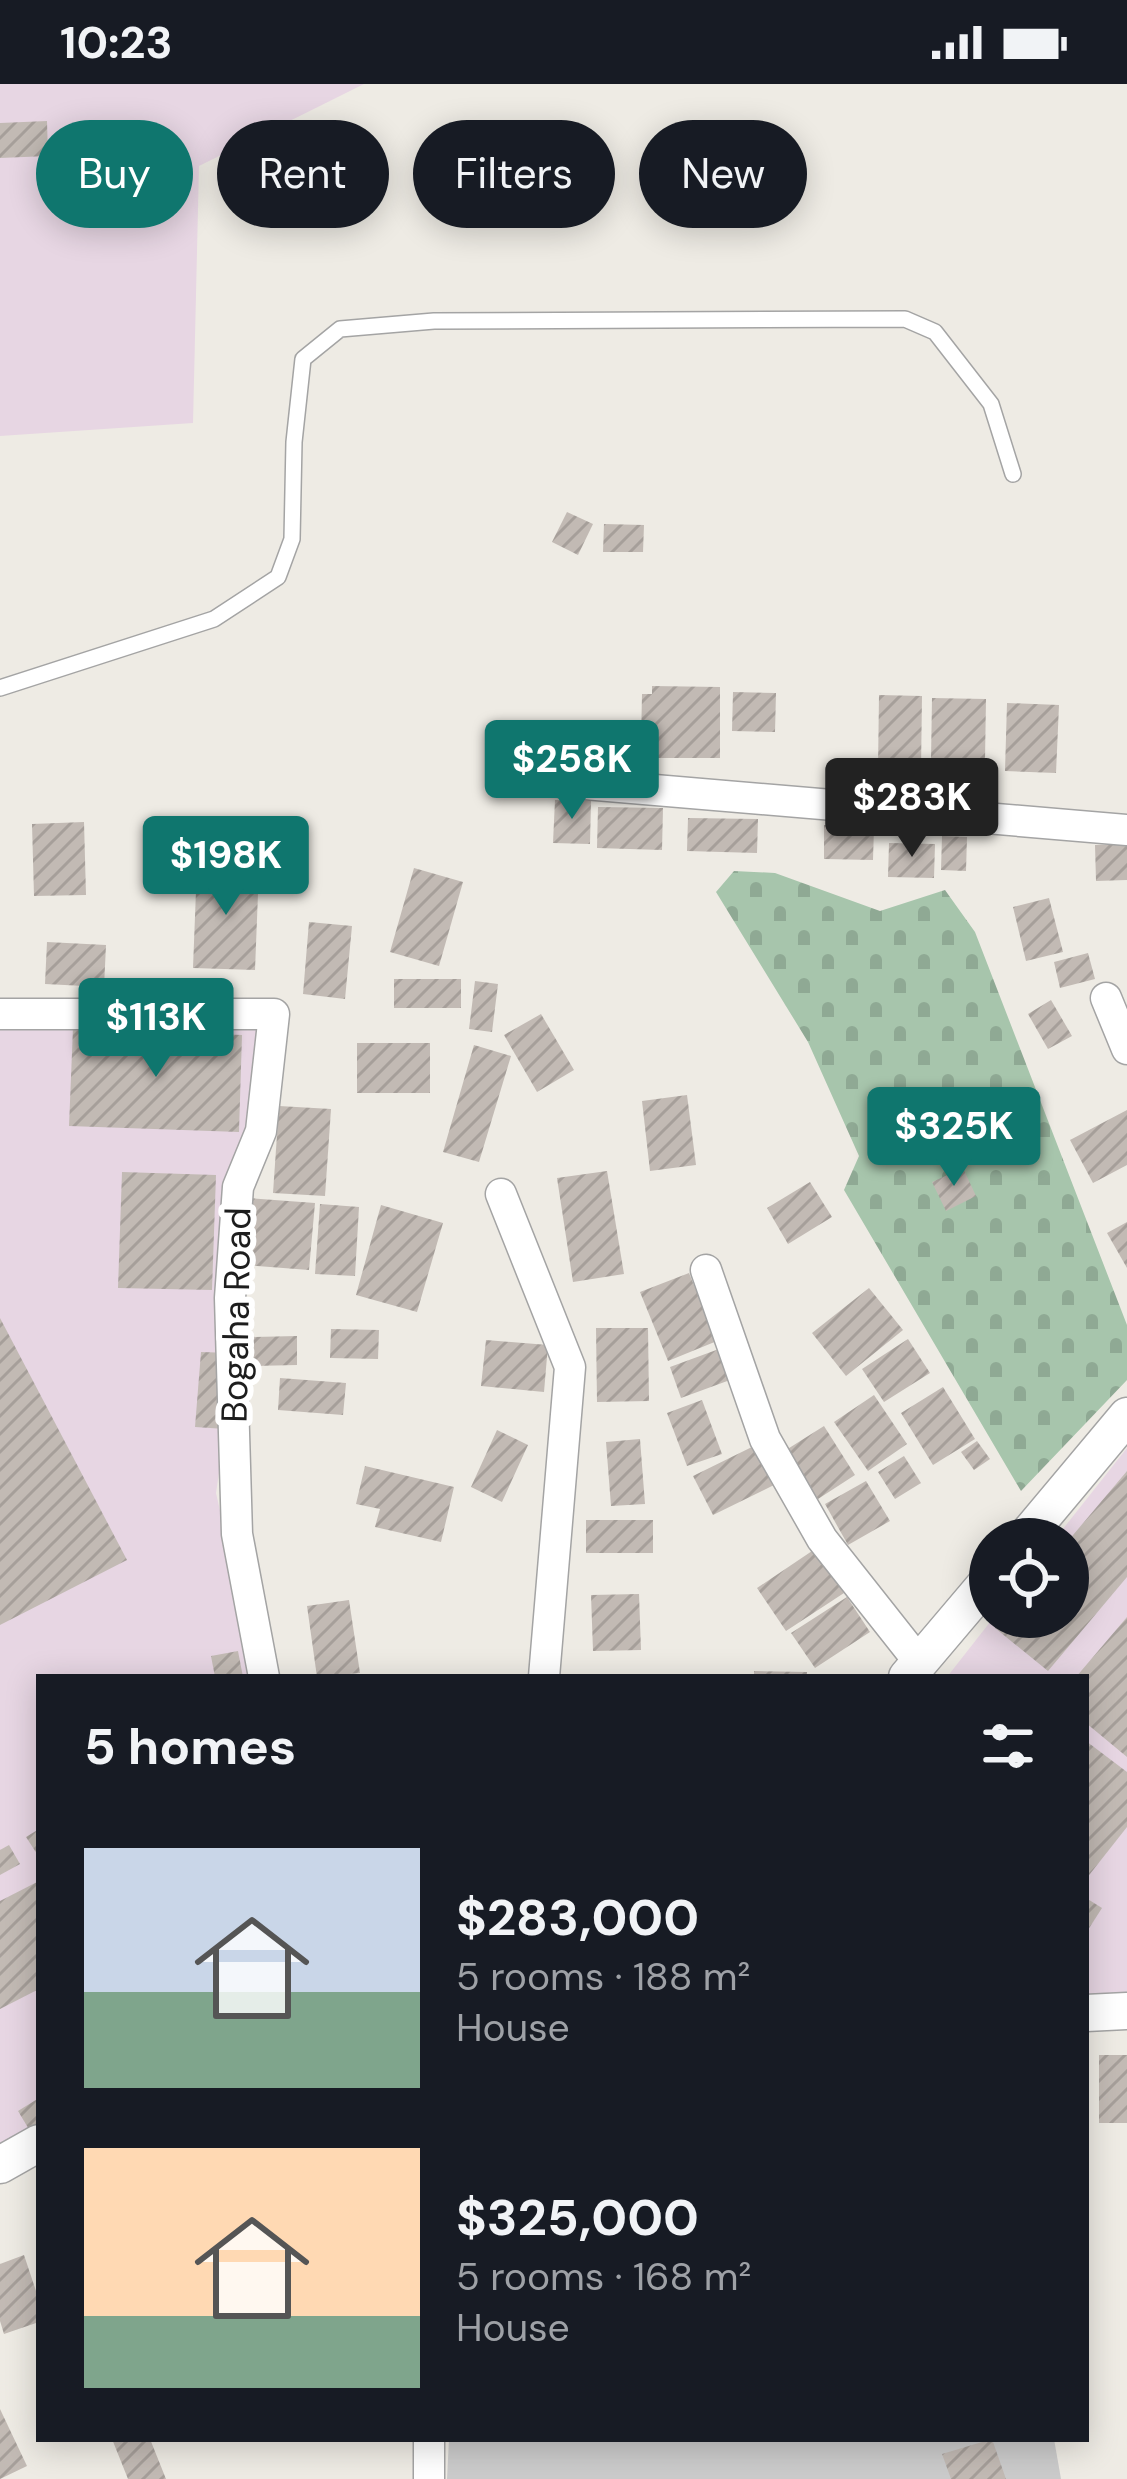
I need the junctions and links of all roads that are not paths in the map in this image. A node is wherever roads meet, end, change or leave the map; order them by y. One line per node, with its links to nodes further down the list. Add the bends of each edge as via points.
1 (1013, 474): 2 (lane, via 991,404 935,332 905,319 434,320 340,329 303,359 292,539 278,577 214,619)
2 (0, 688)
3 (561, 782): 4 (street)
4 (1127, 830)
5 (1106, 998): 7 (street)
6 (0, 1014): 14 (street, Bogaha Road, via 274,1013 261,1131 238,1187 230,1298 237,1534)
7 (1127, 1049)
8 (501, 1194): 15 (street, via 570,1367)
9 (706, 1270): 13 (street, via 765,1439 822,1539)
10 (1127, 1416): 11 (street)
11 (1042, 1518)
12 (969, 1604): 13 (street)
13 (914, 1670)
14 (263, 1674)
15 (544, 1674)
16 (1127, 2012): 17 (street)
17 (1089, 2013)
18 (36, 2145): 19 (street)
19 (0, 2164)
20 (429, 2442): 21 (street)
21 (429, 2479)

